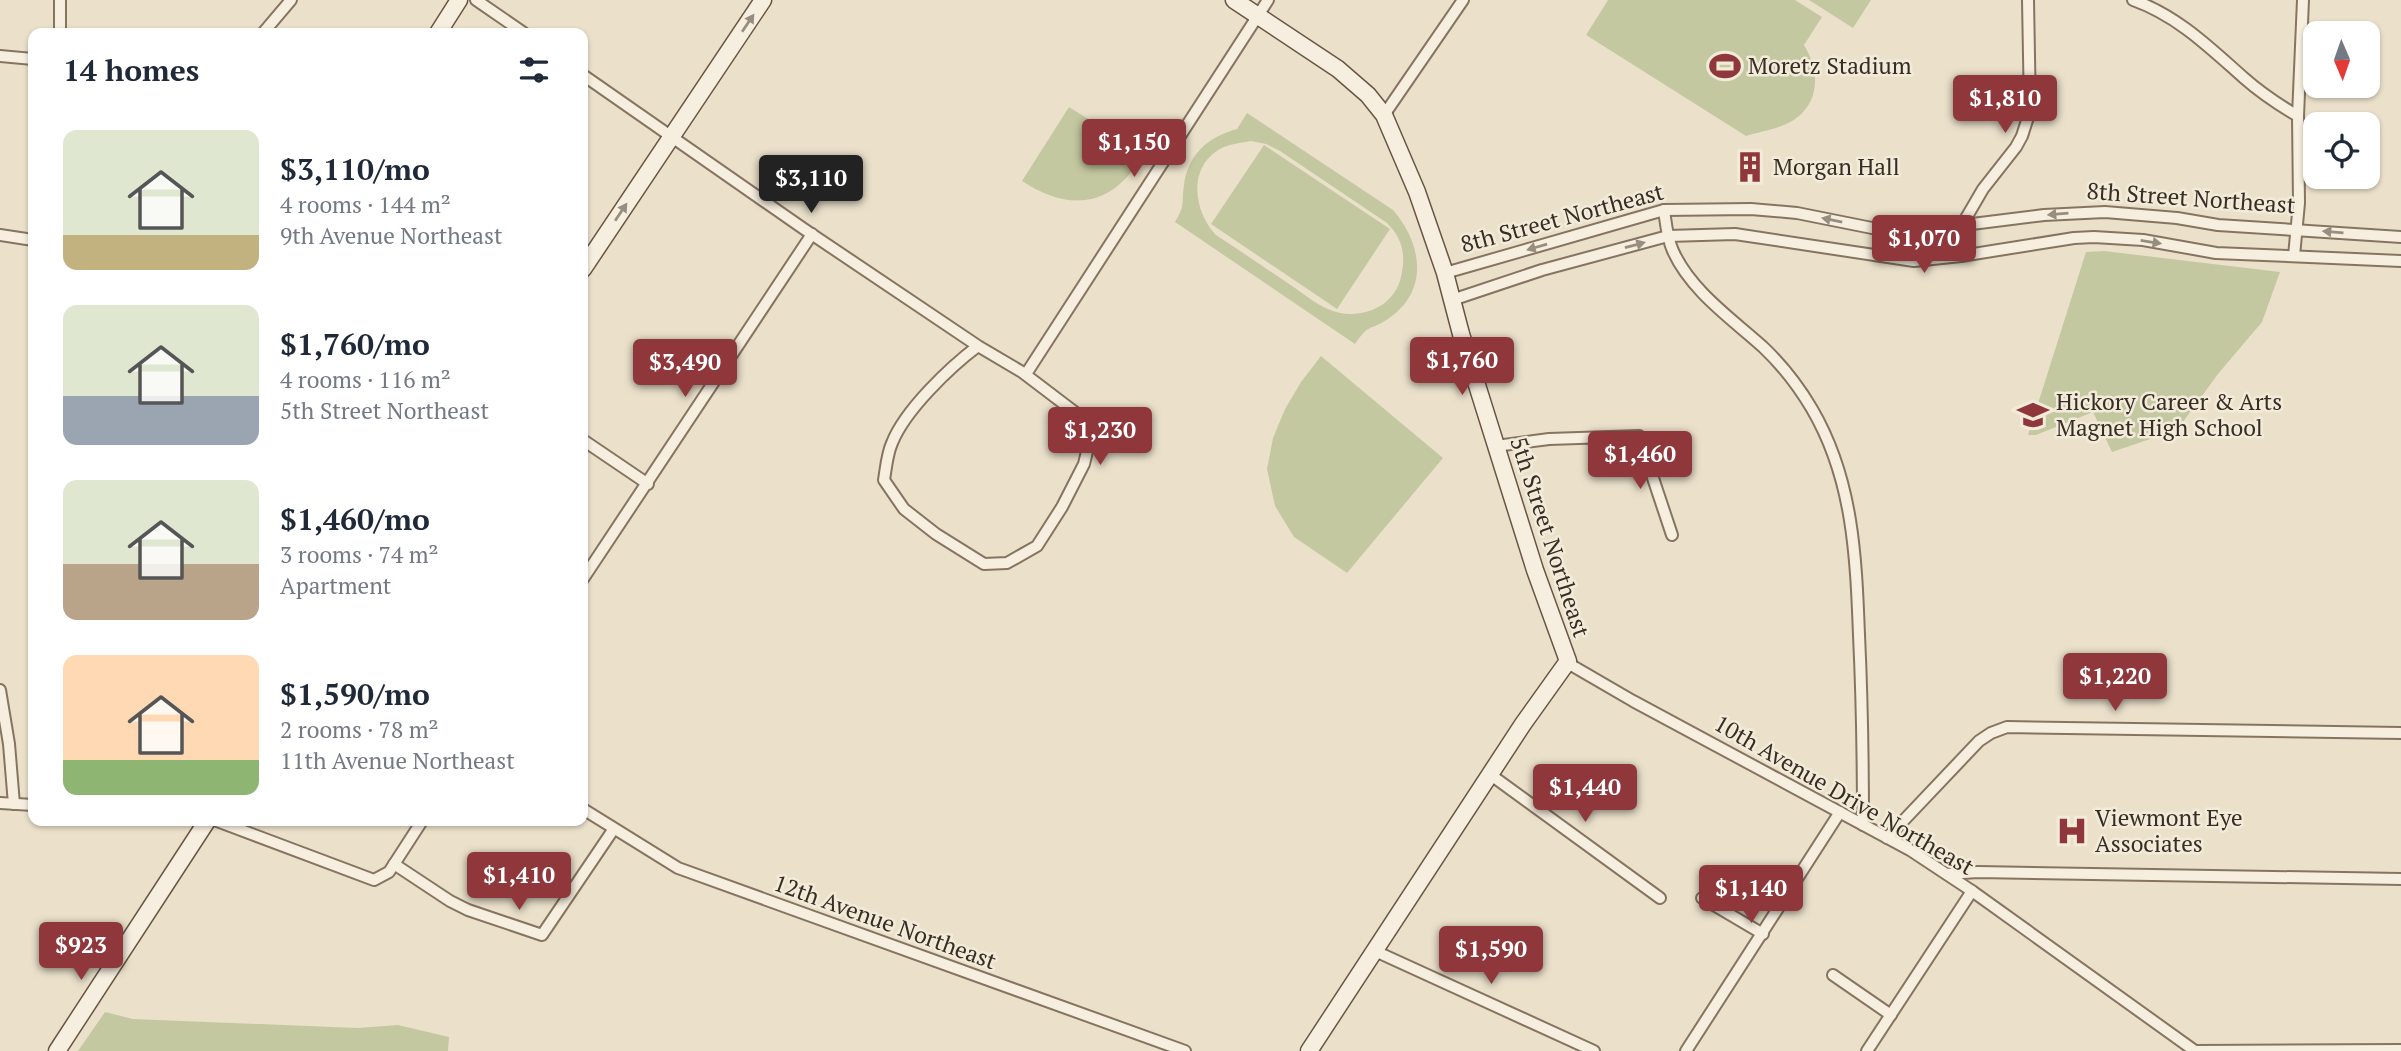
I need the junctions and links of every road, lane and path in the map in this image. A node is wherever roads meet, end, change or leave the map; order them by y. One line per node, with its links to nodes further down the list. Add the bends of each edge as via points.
1 (60, 0): 13 (street)
2 (291, 0): 14 (street)
3 (459, 0): 15 (street)
4 (476, 0): 16 (street)
5 (763, 0): 22 (street, one-way to 5)
6 (1234, 0): 12 (street, 5th Street Northeast)
7 (1268, 0): 12 (street)
8 (1463, 0): 20 (street)
9 (2028, 0): 24 (street, via 2027,124)
10 (2133, 0): 21 (street, via 2198,37 2259,90)
11 (2303, 0): 21 (street)
12 (1258, 16): 20 (street, 5th Street Northeast, via 1338,69); 38 (street)
13 (60, 28)
14 (267, 28)
15 (441, 28)
16 (517, 28)
17 (0, 56): 18 (street)
18 (28, 59)
19 (588, 79): 22 (street)
20 (1384, 115): 35 (street, 5th Street Northeast, via 1409,170)
21 (2298, 116): 25 (street)
22 (672, 138): 26 (street); 34 (street, one-way to 22)
23 (1664, 210): 24 (street, 8th Street Northeast, one-way to 23, via 1887,231 1785,212); 28 (street); 35 (street, 8th Street Northeast, one-way to 35)
24 (1962, 225): 25 (street, 8th Street Northeast, one-way to 24, via 2105,212); 31 (street)
25 (2297, 229): 29 (street, 8th Street Northeast, one-way to 25); 32 (street)
26 (813, 234): 37 (street); 41 (street)
27 (0, 235): 30 (street)
28 (1668, 236): 31 (street, via 1735,234 1914,261); 36 (street, one-way to 28); 53 (street, via 1691,279 1795,384 1818,419 1840,471 1856,571)
29 (2401, 237)
30 (28, 239)
31 (1961, 256): 32 (street, one-way to 32, via 2094,237 2216,253)
32 (2294, 256): 33 (street)
33 (2401, 261)
34 (588, 262)
35 (1444, 273): 36 (street, 5th Street Northeast)
36 (1452, 300): 40 (street, 5th Street Northeast)
37 (978, 345): 38 (street); 38 (street, via 954,364 911,412 892,443 884,480 904,509 984,564 1006,564 1037,546 1084,464 1093,426)
38 (1026, 374)
39 (588, 443): 41 (street)
40 (1496, 446): 42 (street, via 1639,436); 44 (street, 5th Street Northeast)
41 (648, 484): 43 (street)
42 (1672, 535)
43 (588, 572)
44 (1568, 661): 47 (street, 5th Street Northeast); 52 (street, 10th Avenue Drive Northeast)
45 (0, 690): 49 (street)
46 (2401, 733): 58 (street, via 2007,727 1979,741)
47 (1491, 775): 63 (street); 66 (street, 5th Street Northeast)
48 (0, 803): 49 (street)
49 (14, 804): 50 (street)
50 (28, 805)
51 (588, 812): 57 (street, 12th Avenue Northeast)
52 (1840, 812): 53 (street, 10th Avenue Drive Northeast); 65 (street)
53 (1863, 825): 58 (street, 10th Avenue Drive Northeast)
54 (204, 826): 70 (street)
55 (231, 826): 59 (street, via 374,880)
56 (419, 826): 59 (street)
57 (613, 830): 59 (street, via 542,935 468,910); 71 (street, 12th Avenue Northeast, via 692,874)
58 (1887, 838): 60 (street, 10th Avenue Drive Northeast)
59 (394, 864)
60 (1947, 874): 61 (street); 62 (street, 10th Avenue Drive Northeast)
61 (2401, 879)
62 (1972, 891): 68 (street); 76 (street, 10th Avenue Drive Northeast)
63 (1660, 898)
64 (1702, 898): 65 (street)
65 (1763, 934): 74 (street)
66 (1375, 951): 72 (street, 5th Street Northeast); 73 (street)
67 (1833, 975): 68 (street)
68 (1891, 1015): 75 (street)
69 (2401, 1050): 76 (street)
70 (57, 1051)
71 (1185, 1051)
72 (1309, 1051)
73 (1594, 1051)
74 (1686, 1051)
75 (1867, 1051)
76 (2195, 1051)

